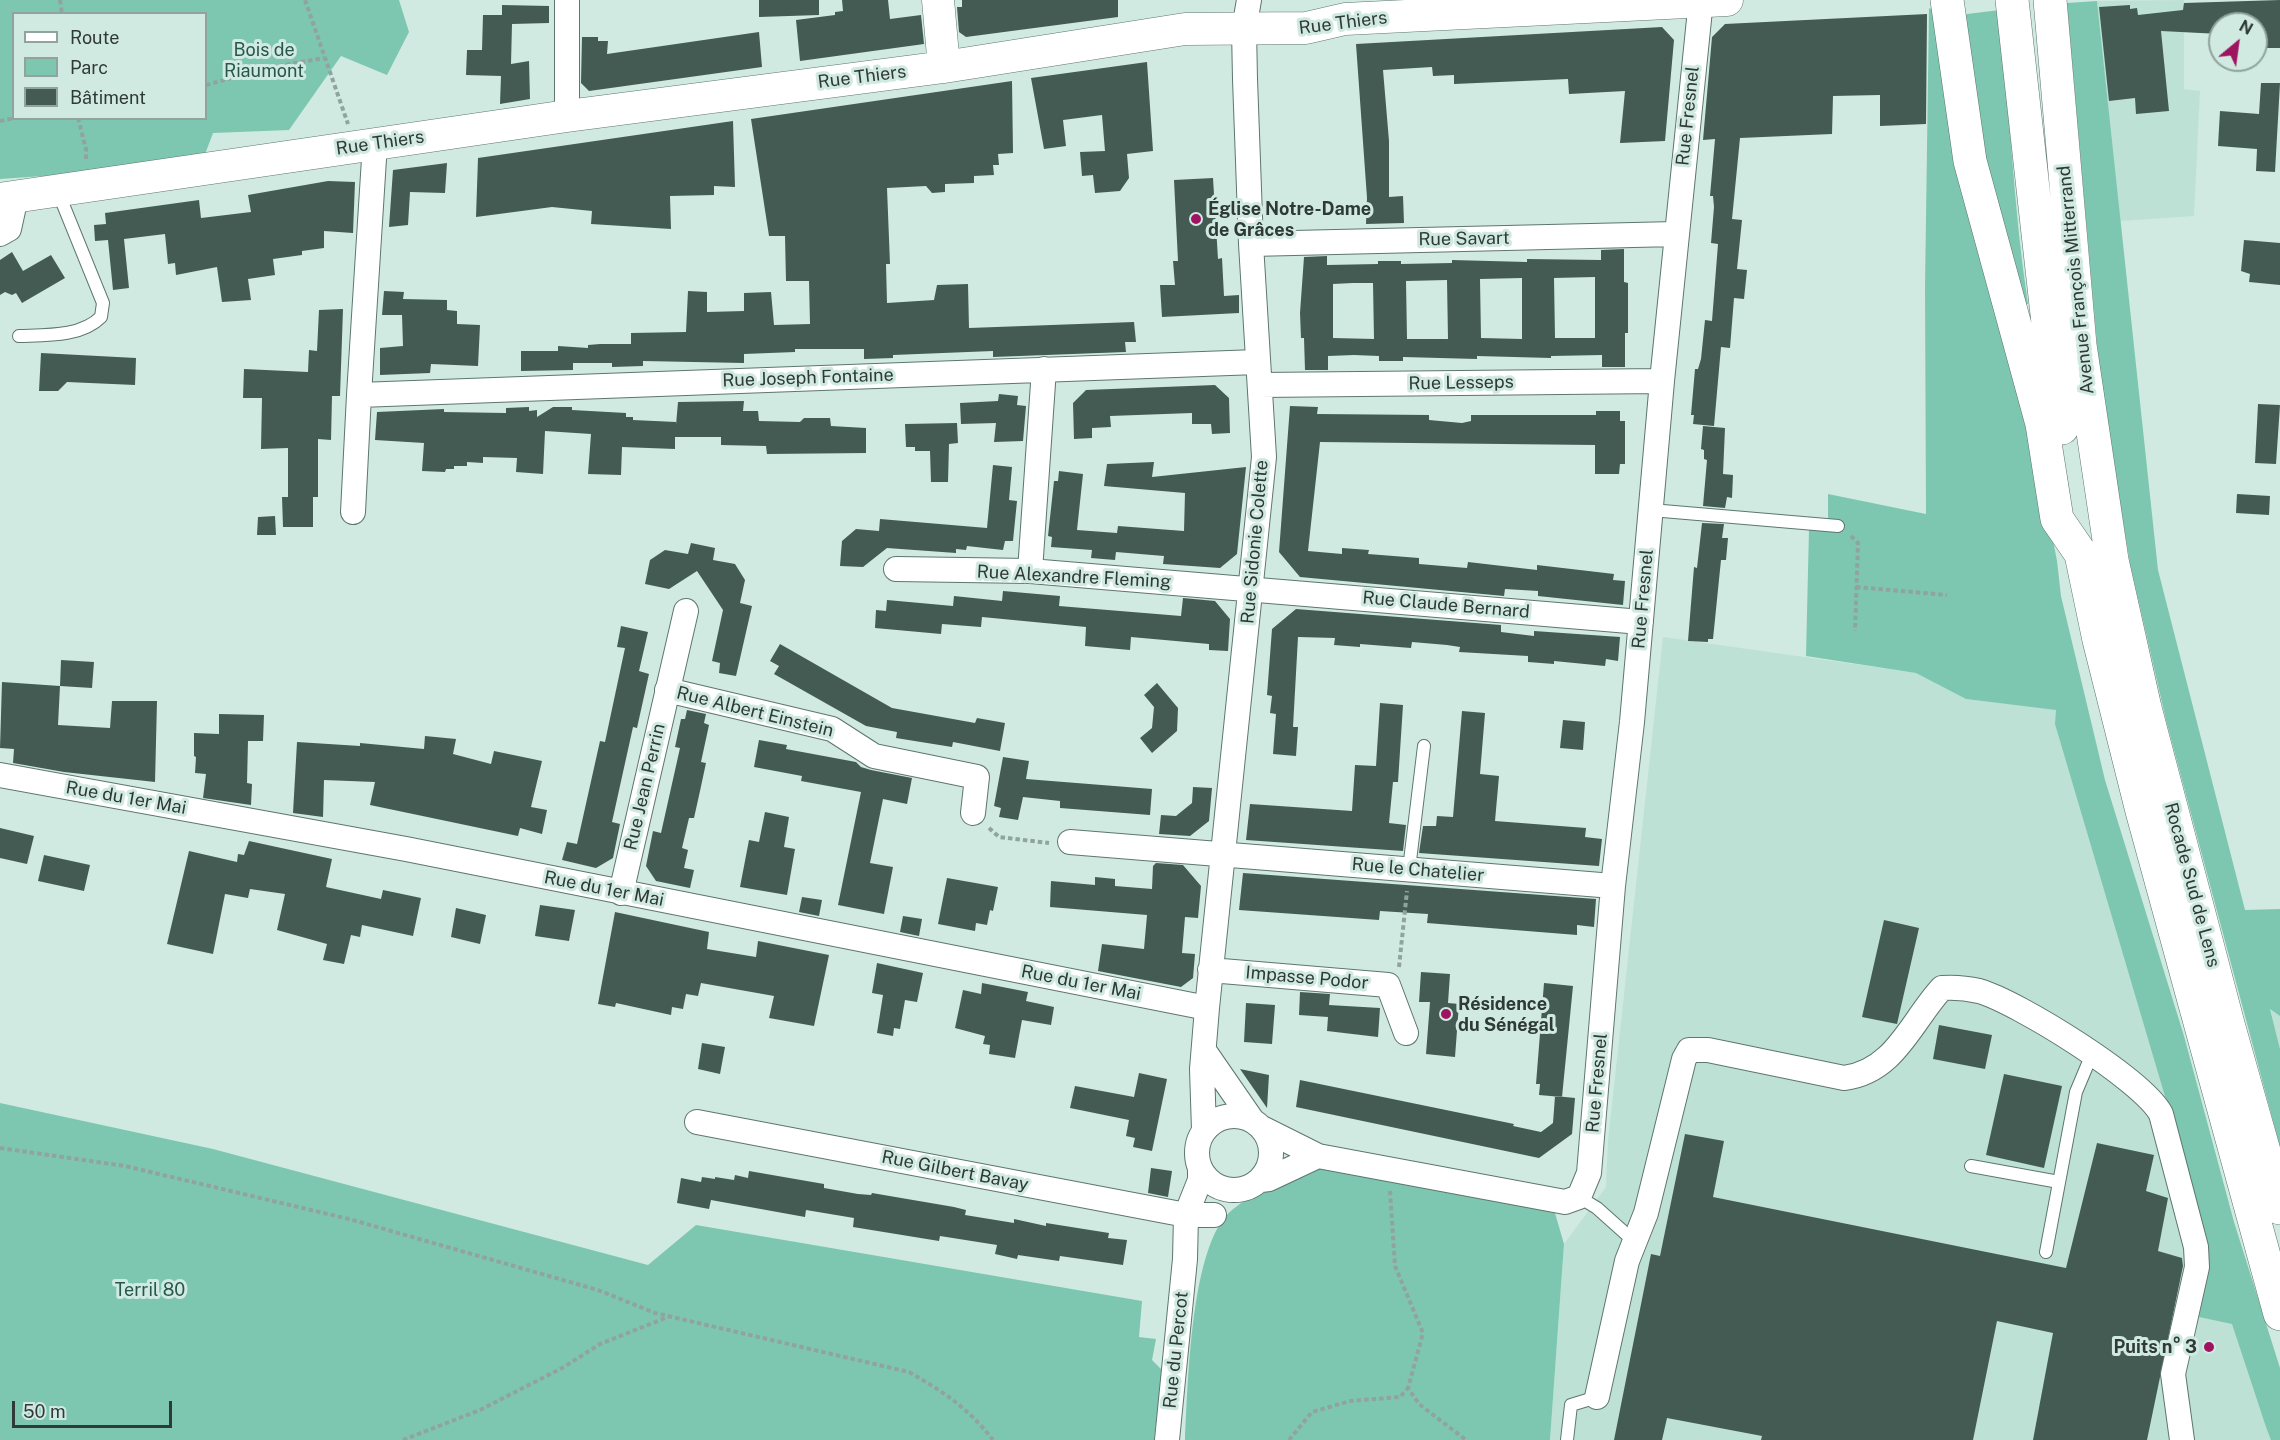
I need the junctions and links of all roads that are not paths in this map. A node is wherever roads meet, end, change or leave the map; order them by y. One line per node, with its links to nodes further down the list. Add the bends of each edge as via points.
1 (567, 0): 9 (street)
2 (938, 0): 8 (street)
3 (1947, 0): 24 (highway, via 1970,161 2042,424 2057,519)
4 (2012, 0): 24 (highway, Avenue François Mitterrand, via 2052,359)
5 (2050, 0): 24 (highway, Avenue François Mitterrand)
6 (1710, 1): 7 (street, Rue Thiers, via 1345,19 1306,28); 14 (street, Rue Fresnel)
7 (1247, 15): 8 (street, Rue Thiers, via 1185,29); 15 (street, Rue Sidonie Colette)
8 (944, 67): 9 (street, Rue Thiers)
9 (567, 116): 10 (street, Rue Thiers)
10 (365, 145): 11 (street, Rue Thiers); 20 (street)
11 (72, 189): 12 (street, Rue Thiers); 16 (lane, via 103,303 101,317 85,329)
12 (8, 198): 13 (street, via 9,229)
13 (0, 234)
14 (1676, 234): 15 (street, Rue Savart); 19 (street, Rue Fresnel)
15 (1251, 244): 18 (street, Rue Sidonie Colette)
16 (19, 336)
17 (1044, 369): 18 (street, Rue Joseph Fontaine); 20 (street, Rue Joseph Fontaine); 26 (street)
18 (1258, 373): 19 (street, Rue Lesseps); 27 (street, Rue Sidonie Colette, via 1264,458)
19 (1662, 381): 21 (street, Rue Fresnel)
20 (360, 395): 22 (street)
21 (1651, 510): 23 (lane); 29 (street, Rue Fresnel)
22 (353, 512)
23 (1839, 526)
24 (2096, 557): 53 (highway, Rocade Sud de Lens, via 2145,708); 59 (highway, Rocade Sud de Lens, via 2099,640)
25 (896, 569): 26 (street, Rue Alexandre Fleming)
26 (1030, 571): 27 (street, Rue Alexandre Fleming)
27 (1251, 588): 29 (street, Rue Claude Bernard); 35 (street, Rue Sidonie Colette)
28 (686, 611): 30 (street, Rue Jean Perrin)
29 (1641, 622): 37 (street, Rue Fresnel)
30 (667, 690): 33 (street, Rue Albert Einstein, via 832,729 874,756 977,777); 38 (street, Rue Jean Perrin)
31 (1424, 746): 36 (lane)
32 (0, 775): 38 (street, Rue du 1er Mai, via 406,849)
33 (973, 813)
34 (1070, 842): 35 (street, Rue le Chatelier)
35 (1222, 853): 36 (street, Rue le Chatelier); 39 (street, Rue Sidonie Colette)
36 (1409, 869): 37 (street, Rue le Chatelier)
37 (1613, 886): 52 (street, Rue Fresnel, via 1589,1173)
38 (621, 893): 40 (street, Rue du 1er Mai)
39 (1210, 970): 40 (street, Rue Sidonie Colette); 41 (street, Impasse Podor, via 1388,985)
40 (1207, 1008): 42 (street, Rue Sidonie Colette)
41 (1406, 1033)
42 (1205, 1052): 45 (street); 46 (street, Rue Sidonie Colette)
43 (2092, 1054): 50 (lane, via 2076,1092); 56 (street, via 2066,1035 1981,992 1960,987 1942,988 1911,1033 1881,1062 1859,1076 1844,1078 1708,1050 1689,1050); 63 (street, via 2155,1104 2161,1114 2193,1227 2197,1267 2173,1374)
44 (696, 1122): 54 (street, Rue Gilbert Bavay)
45 (1257, 1124): 46 (street, via 1239,1115 1226,1116 1214,1120); 47 (street); 51 (street, via 1269,1137 1271,1160)
46 (1204, 1130): 49 (street, via 1196,1156)
47 (1318, 1155): 51 (street); 52 (street, via 1545,1199 1565,1202)
48 (1971, 1166): 50 (lane)
49 (1200, 1169): 51 (street, via 1217,1186); 54 (street, Rue du Percot, via 1200,1180)
50 (2059, 1182): 57 (lane)
51 (1251, 1185): 55 (street, Rue du Percot)
52 (1579, 1197): 56 (lane)
53 (2280, 1208)
54 (1186, 1215): 55 (street, Rue Gilbert Bavay); 58 (street, Rue du Percot)
55 (1214, 1215): 58 (street, Rue du Percot)
56 (1635, 1242): 60 (street, via 1627,1261)
57 (2046, 1252)
58 (1185, 1259): 61 (street, Rue du Percot)
59 (2280, 1314)
60 (1597, 1397): 62 (lane, via 1571,1405)
61 (1167, 1440)
62 (1567, 1440)
63 (2182, 1440)

